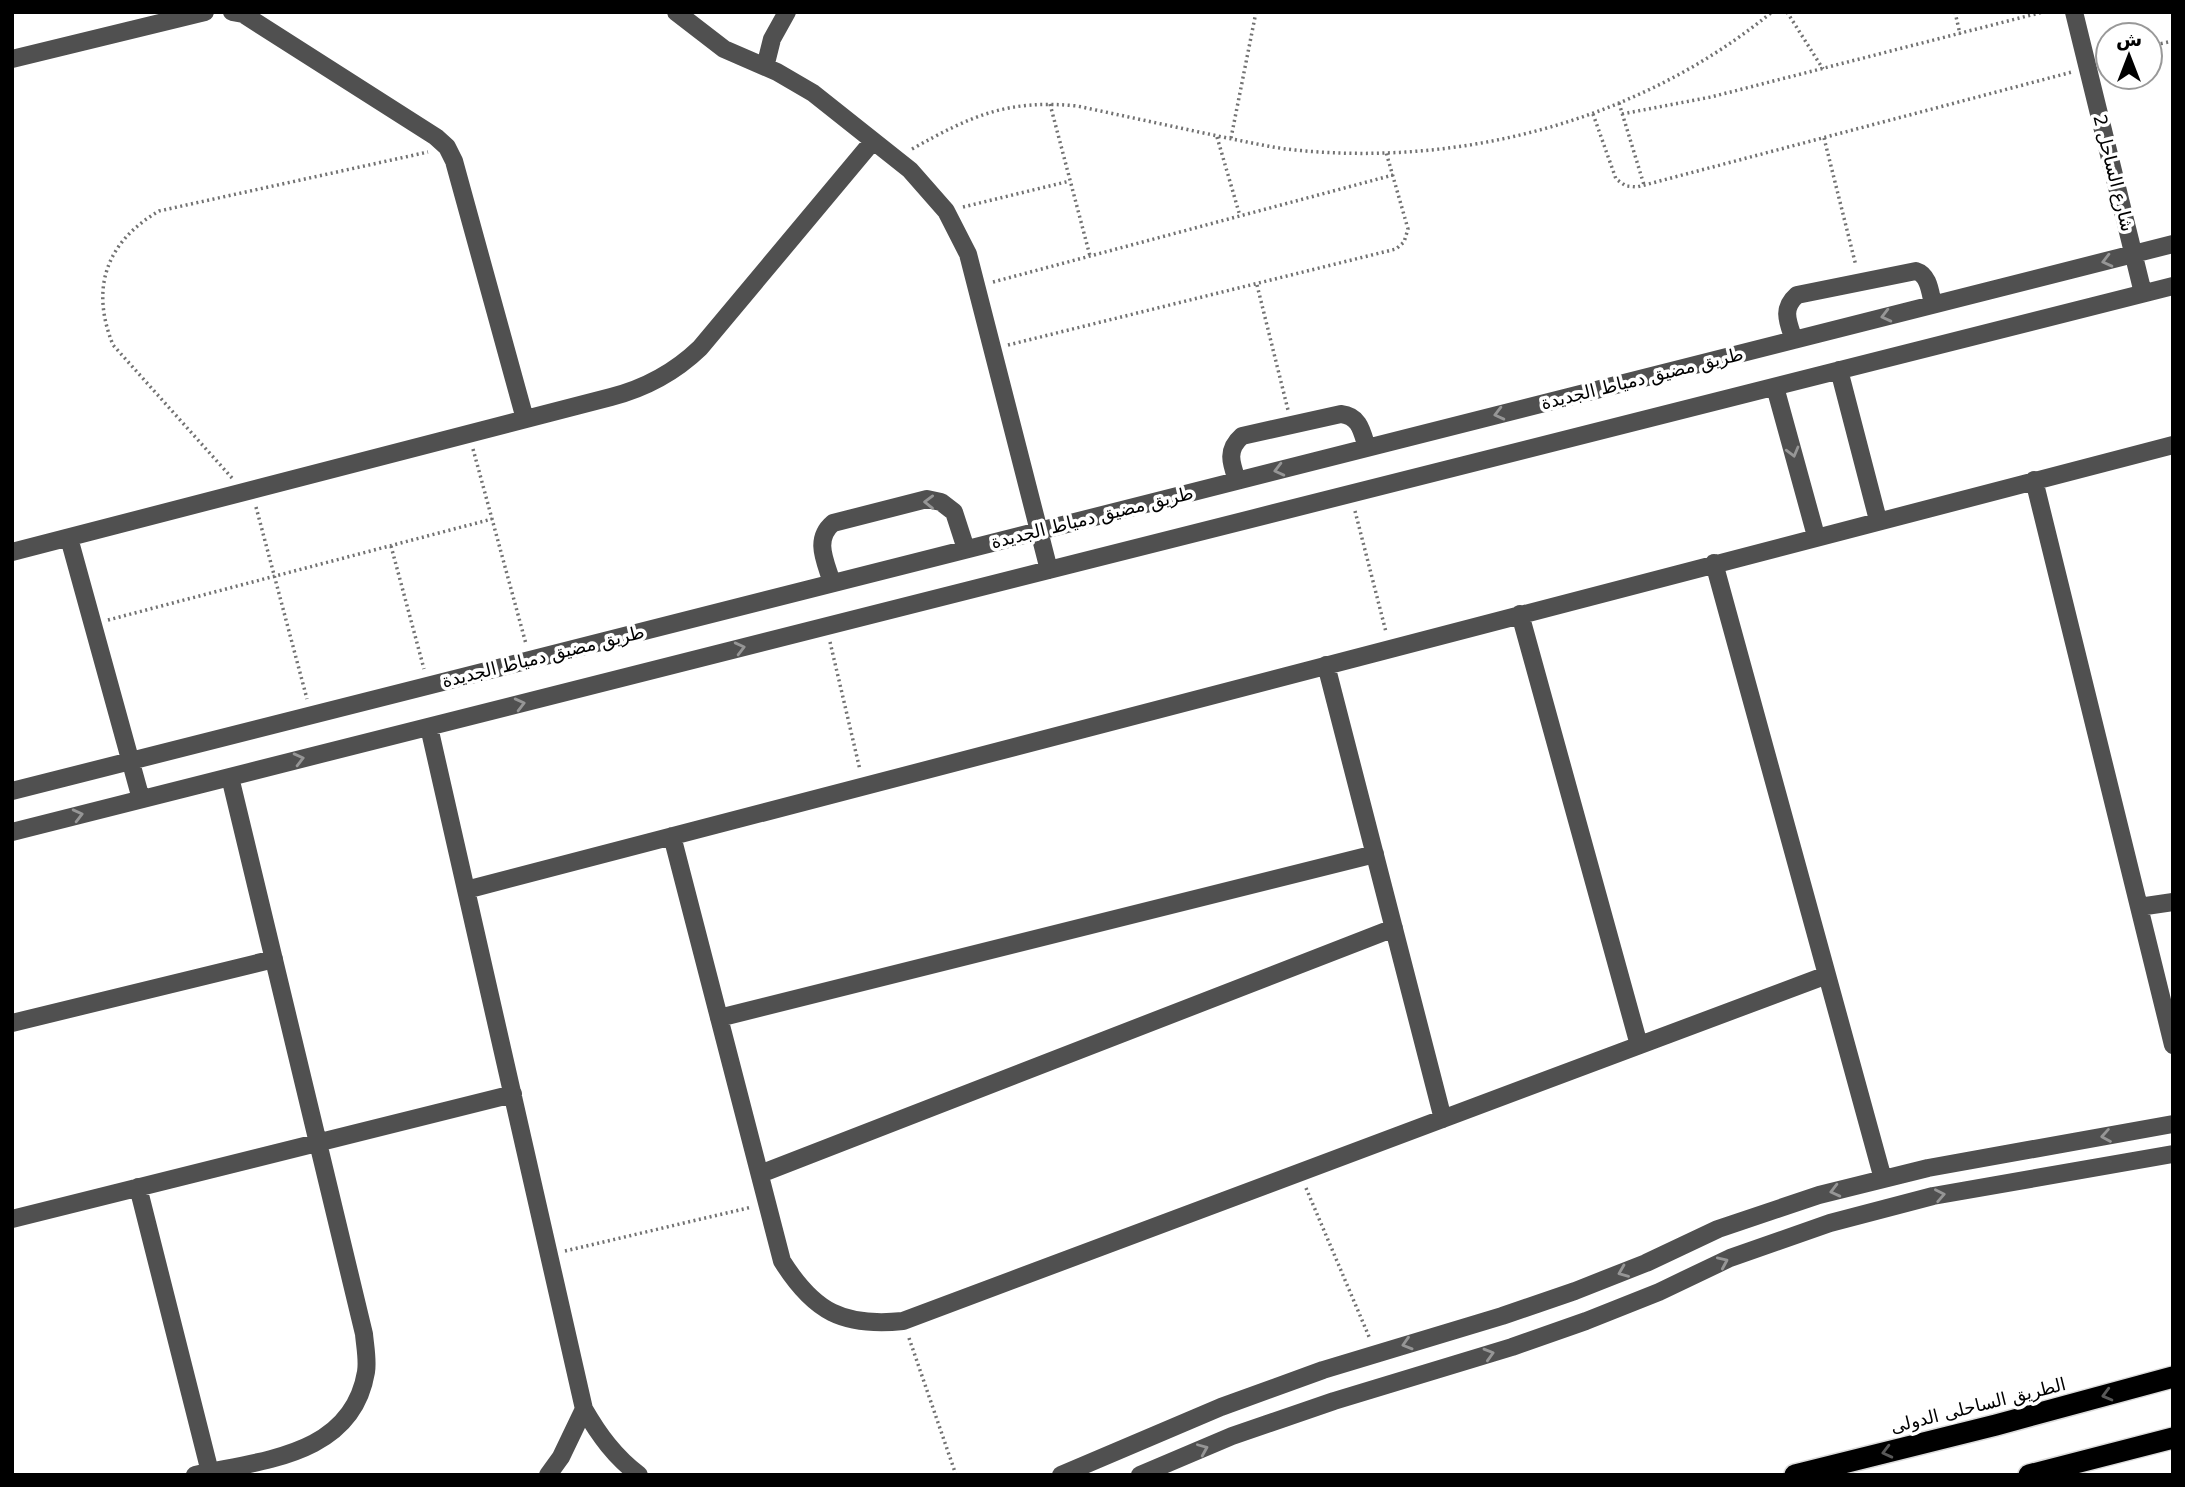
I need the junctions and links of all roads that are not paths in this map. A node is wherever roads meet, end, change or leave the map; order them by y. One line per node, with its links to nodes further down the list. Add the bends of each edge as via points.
1 (205, 12): 6 (street)
2 (232, 12): 17 (street, via 243,14 447,148)
3 (676, 12): 7 (street, via 724,49)
4 (787, 12): 7 (street, via 772,39)
5 (2074, 12): 10 (street, شارع الساحل 2)
6 (12, 59)
7 (765, 66): 8 (street, via 813,93)
8 (873, 141): 17 (street, via 688,360 628,393); 23 (street, via 923,183 946,211 968,254)
9 (2173, 244): 10 (street, طريق مضيق دمياط الجديدة)
10 (2134, 254): 12 (street, شارع الساحل 2); 13 (street, طريق مضيق دمياط الجديدة, one-way to 13)
11 (2173, 286): 12 (street)
12 (2143, 293): 15 (street)
13 (1933, 304): 14 (street, طريق مضيق دمياط الجديدة, one-way to 14); 14 (street, via 1926,278 1912,271 1797,295 1786,316)
14 (1794, 340): 19 (street, طريق مضيق دمياط الجديدة, one-way to 19)
15 (1839, 370): 16 (street); 22 (street)
16 (1775, 387): 24 (street, one-way to 24); 29 (street)
17 (525, 419): 25 (street)
18 (2173, 445): 20 (street)
19 (1367, 448): 21 (street, طريق مضيق دمياط الجديدة, one-way to 21); 21 (street, via 1359,423 1341,414 1241,436 1230,461)
20 (2034, 480): 22 (street); 43 (street)
21 (1237, 481): 23 (street, طريق مضيق دمياط الجديدة)
22 (1878, 520): 24 (street)
23 (1039, 531): 26 (street, طريق مضيق دمياط الجديدة); 29 (street)
24 (1816, 536): 28 (street)
25 (68, 538): 27 (street); 34 (street)
26 (966, 549): 30 (street, طريق مضيق دمياط الجديدة); 30 (street, one-way to 30, via 954,512 934,500 846,519 833,523 822,539)
27 (12, 552)
28 (1714, 563): 31 (street); 46 (street)
29 (1049, 570): 33 (street, one-way to 29)
30 (832, 583): 34 (street, طريق مضيق دمياط الجديدة)
31 (1520, 614): 32 (street); 49 (street)
32 (1326, 665): 39 (street); 40 (street)
33 (429, 727): 35 (street, one-way to 33); 41 (street)
34 (130, 761): 36 (street, طريق مضيق دمياط الجديدة); 37 (street)
35 (230, 777): 37 (street); 45 (street)
36 (12, 791)
37 (141, 799): 38 (street, one-way to 37)
38 (12, 832)
39 (672, 836): 41 (street); 47 (street)
40 (1376, 855): 44 (street); 47 (street)
41 (466, 890): 51 (street)
42 (2173, 902): 43 (street)
43 (2139, 906): 50 (street)
44 (1394, 928): 52 (street); 56 (street)
45 (274, 959): 48 (street); 54 (street)
46 (1827, 975): 49 (street); 57 (street)
47 (719, 1018): 56 (street)
48 (12, 1023)
49 (1639, 1045): 52 (street)
50 (2173, 1045)
51 (513, 1094): 54 (street); 61 (street)
52 (1443, 1119): 56 (street, via 903,1321 874,1324 845,1318 819,1305 797,1285 782,1261)
53 (2173, 1124): 57 (street, one-way to 57)
54 (318, 1143): 58 (street); 63 (street, via 364,1334 366,1370 355,1405 332,1434 300,1452)
55 (2173, 1154): 67 (street, one-way to 55, via 1334,1401 1586,1321 1730,1258 1830,1223 1933,1196)
56 (760, 1174)
57 (1883, 1179): 66 (street, one-way to 66, via 1718,1229 1575,1291 1221,1407)
58 (138, 1188): 59 (street); 63 (street)
59 (12, 1219)
60 (2173, 1377): 68 (highway, الطريق الساحلى الدولى, one-way to 68)
61 (584, 1409): 64 (street); 65 (street, via 615,1455)
62 (2173, 1438): 69 (highway)
63 (202, 1473)
64 (548, 1475)
65 (639, 1475)
66 (1061, 1475)
67 (1140, 1475)
68 (1795, 1475)
69 (2029, 1475)

